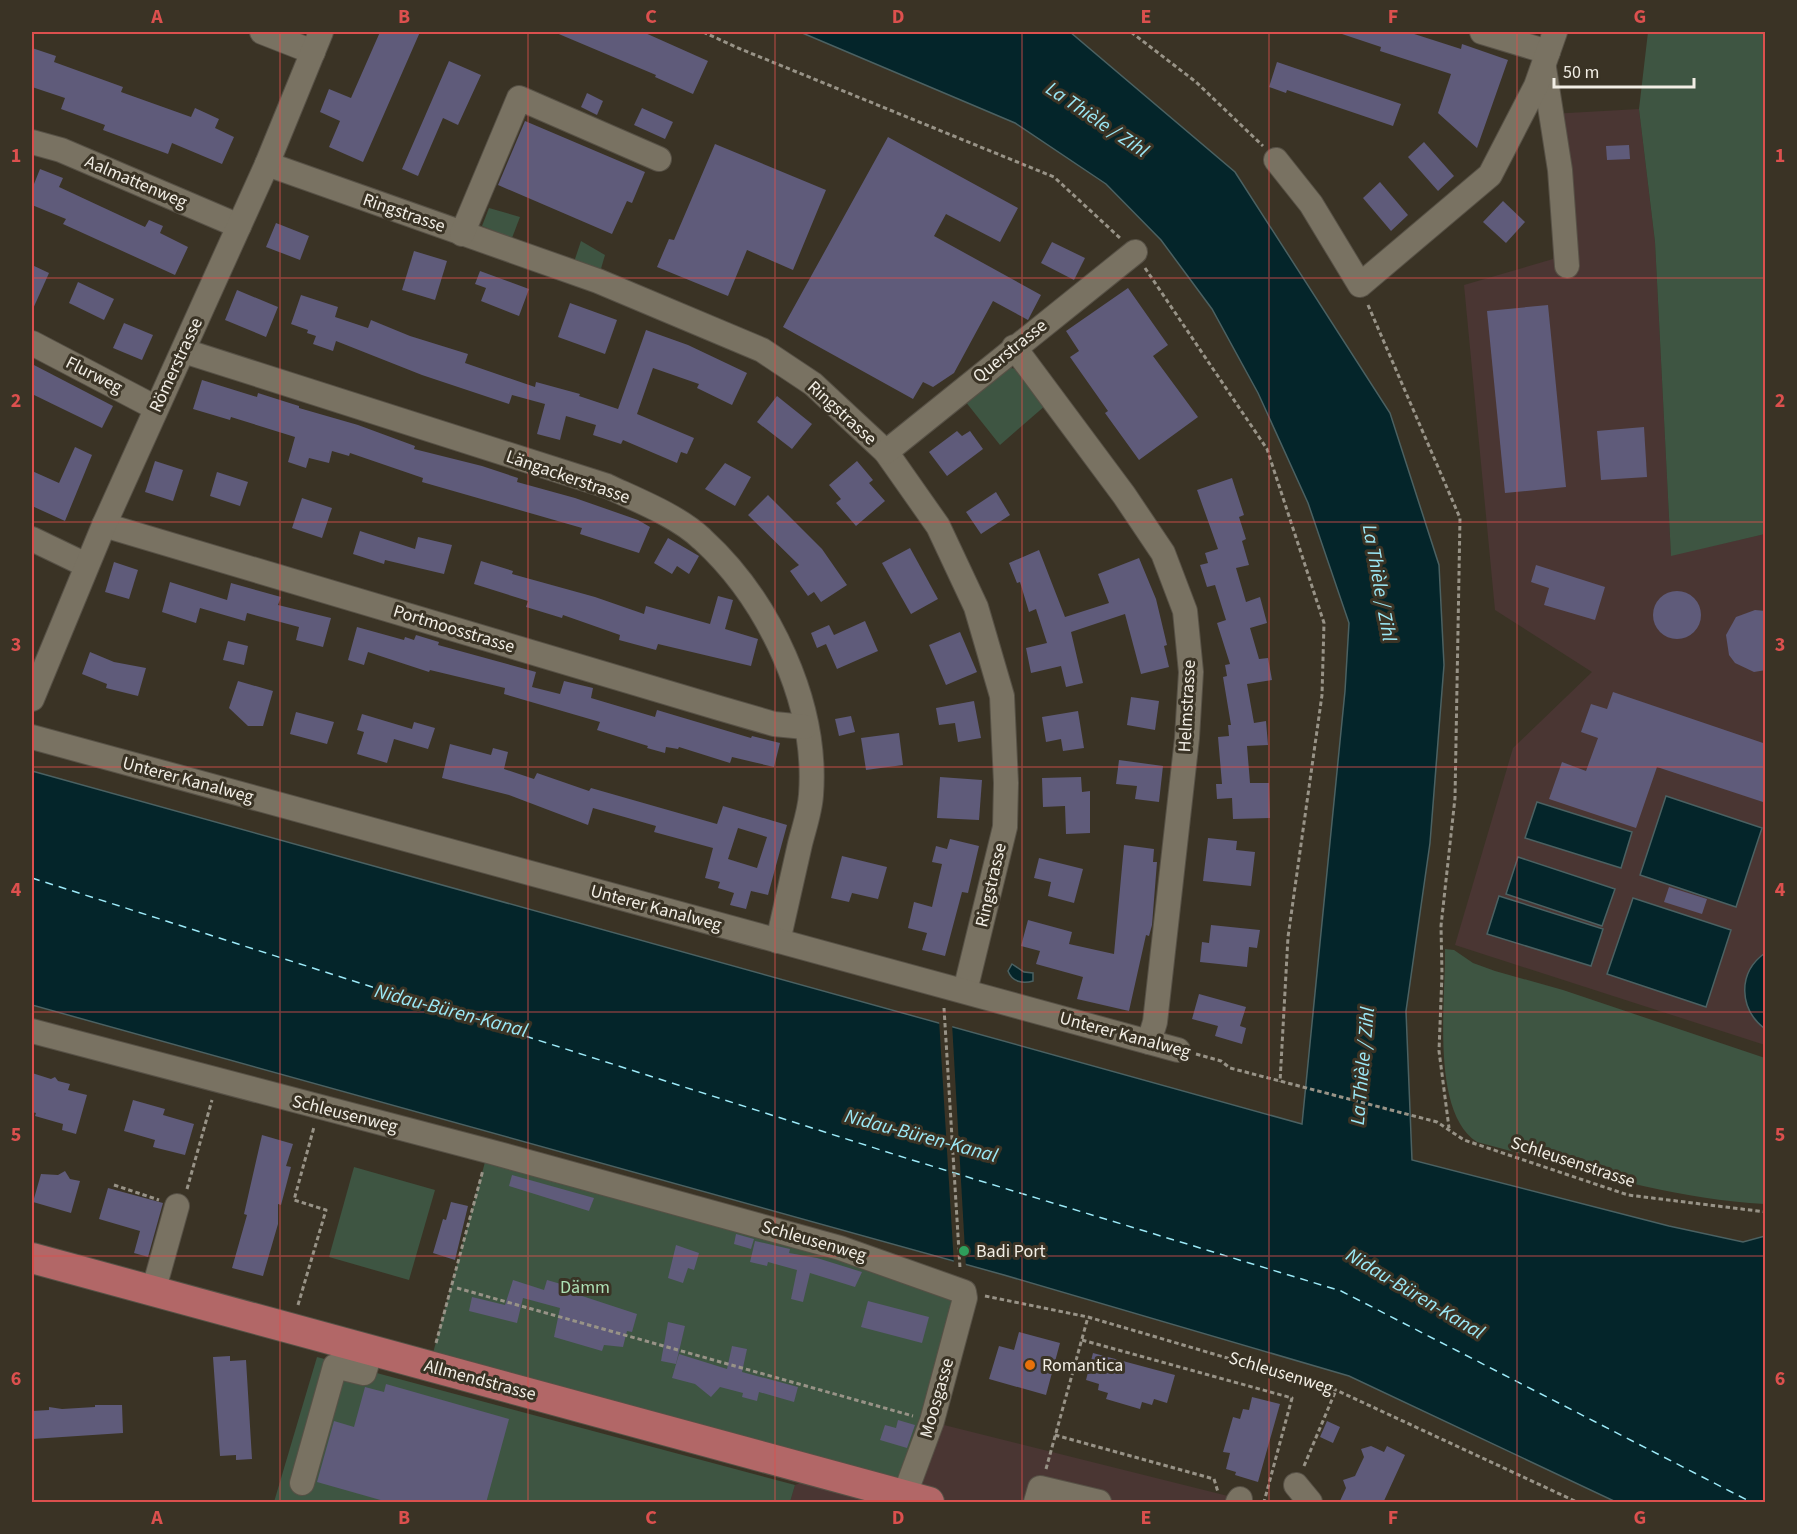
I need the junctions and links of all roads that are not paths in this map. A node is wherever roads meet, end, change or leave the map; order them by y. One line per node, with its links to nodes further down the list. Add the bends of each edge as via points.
1 (262, 32): 3 (street)
2 (1482, 32): 4 (street)
3 (317, 42): 8 (street, Römerstrasse)
4 (1549, 51): 7 (street, via 1490,175 1360,285 1311,204); 12 (street)
5 (32, 141): 9 (street, Aalmattenweg)
6 (659, 159): 10 (street, via 519,98)
7 (1276, 160)
8 (267, 164): 9 (street, Römerstrasse); 10 (street, Ringstrasse)
9 (239, 226): 15 (street, Römerstrasse)
10 (462, 234): 17 (street, Ringstrasse, via 598,281 762,350 813,384)
11 (1135, 252): 14 (street, Querstrasse)
12 (1567, 266)
13 (32, 343): 16 (street, Flurweg)
14 (1014, 347): 17 (street, Querstrasse); 27 (street, Helmstrasse, via 1162,553 1185,611 1191,672 1187,738 1155,1022)
15 (184, 351): 16 (street, Römerstrasse); 22 (street, Längackerstrasse, via 607,486 651,506 701,538 741,581 784,659)
16 (156, 408): 18 (street, Römerstrasse)
17 (886, 452): 25 (street, Ringstrasse, via 938,526 976,607 1002,696 1005,827)
18 (104, 525): 20 (street, Römerstrasse); 22 (street, Portmoosstrasse, via 774,724)
19 (32, 539): 20 (street)
20 (87, 566): 21 (street, Römerstrasse)
21 (32, 699)
22 (805, 727): 24 (street, Längackerstrasse, via 811,796)
23 (32, 737): 24 (street, Unterer Kanalweg)
24 (778, 941): 25 (street, Unterer Kanalweg)
25 (965, 991): 27 (street, Unterer Kanalweg)
26 (32, 1031): 31 (street, Schleusenweg)
27 (1149, 1042): 28 (street, Unterer Kanalweg)
28 (1178, 1050)
29 (177, 1206): 32 (street)
30 (32, 1258): 32 (main road, Allmendstrasse)
31 (962, 1282): 36 (street, Moosgasse, via 965,1298)
32 (153, 1292): 33 (main road, Allmendstrasse)
33 (371, 1350): 34 (street, via 364,1373 335,1366); 36 (main road, Allmendstrasse)
34 (302, 1483)
35 (1038, 1495): 37 (street)
36 (912, 1500)
37 (1099, 1503)

